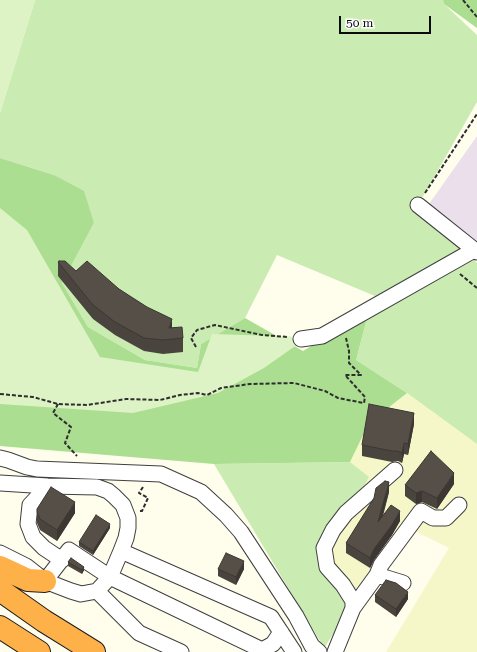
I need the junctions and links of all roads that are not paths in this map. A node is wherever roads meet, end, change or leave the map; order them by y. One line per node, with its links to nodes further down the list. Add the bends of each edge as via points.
1 (418, 206): 2 (lane)
2 (476, 251): 3 (lane, via 448,264 322,336)
3 (301, 339)
4 (0, 458): 20 (lane, via 37,469 161,474 201,492 241,532)
5 (395, 470): 19 (lane, via 346,513 324,548 327,567 354,601)
6 (0, 484): 7 (lane)
7 (48, 486): 9 (lane, via 97,487 114,496 123,505 128,518 126,538); 11 (lane, via 30,505 28,524 33,537)
8 (460, 505): 13 (lane, via 446,518 433,518 421,511 381,565)
9 (121, 551): 14 (lane); 22 (lane, via 271,617)
10 (0, 553): 15 (lane, via 26,566)
11 (62, 560): 14 (lane, via 69,550); 15 (lane)
12 (0, 567): 15 (highway, via 28,580)
13 (377, 575): 16 (lane); 19 (lane)
14 (110, 577): 18 (lane); 23 (lane)
15 (45, 581): 18 (lane, via 81,594)
16 (403, 583)
17 (0, 590): 25 (highway)
18 (97, 591): 26 (lane, via 139,632)
19 (353, 608): 29 (lane)
20 (301, 626): 22 (lane); 28 (lane, via 312,646)
21 (0, 627): 24 (highway)
22 (283, 634): 23 (lane); 27 (lane)
23 (263, 651)
24 (39, 652)
25 (94, 652)
26 (181, 652)
27 (294, 652)
28 (319, 652)
29 (335, 652)

